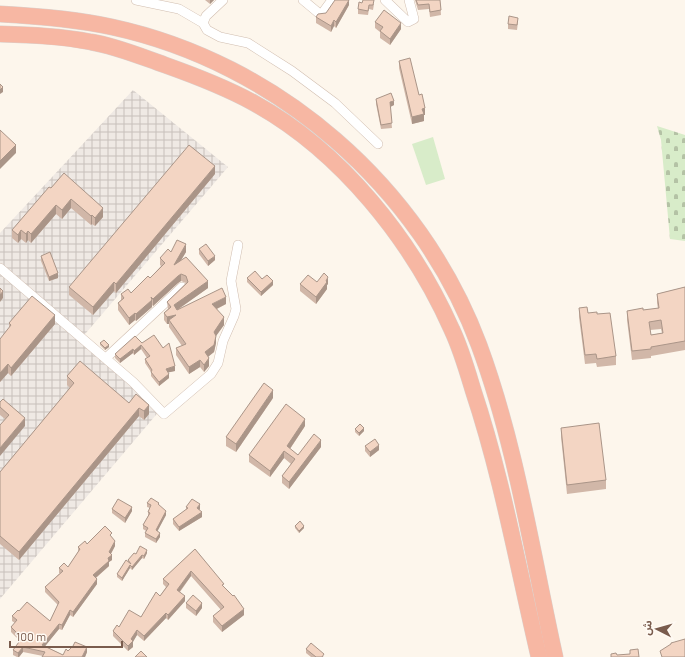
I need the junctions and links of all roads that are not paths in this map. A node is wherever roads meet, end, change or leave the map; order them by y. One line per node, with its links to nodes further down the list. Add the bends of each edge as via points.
1 (136, 0): 8 (street, via 179,9)
2 (223, 0): 8 (street)
3 (303, 0): 4 (street, via 321,15)
4 (332, 0)
5 (385, 0): 6 (street, via 408,22 414,19)
6 (408, 0)
7 (0, 14): 16 (highway, via 42,16 114,27 210,60 255,82 293,107 332,136 384,188 439,261 459,298 480,348 496,394 518,482)
8 (202, 23): 10 (street, via 207,30 220,37 248,43 292,71 335,103)
9 (0, 34): 15 (highway, via 93,42 212,82 255,103 301,135 346,174 371,201 398,234 452,330 486,430)
10 (378, 144)
11 (238, 245): 14 (street, via 231,281 235,299 234,316 223,341 218,363 207,378 164,414)
12 (0, 268): 14 (street)
13 (182, 287): 14 (street)
14 (106, 358)
15 (539, 657)
16 (555, 657)

